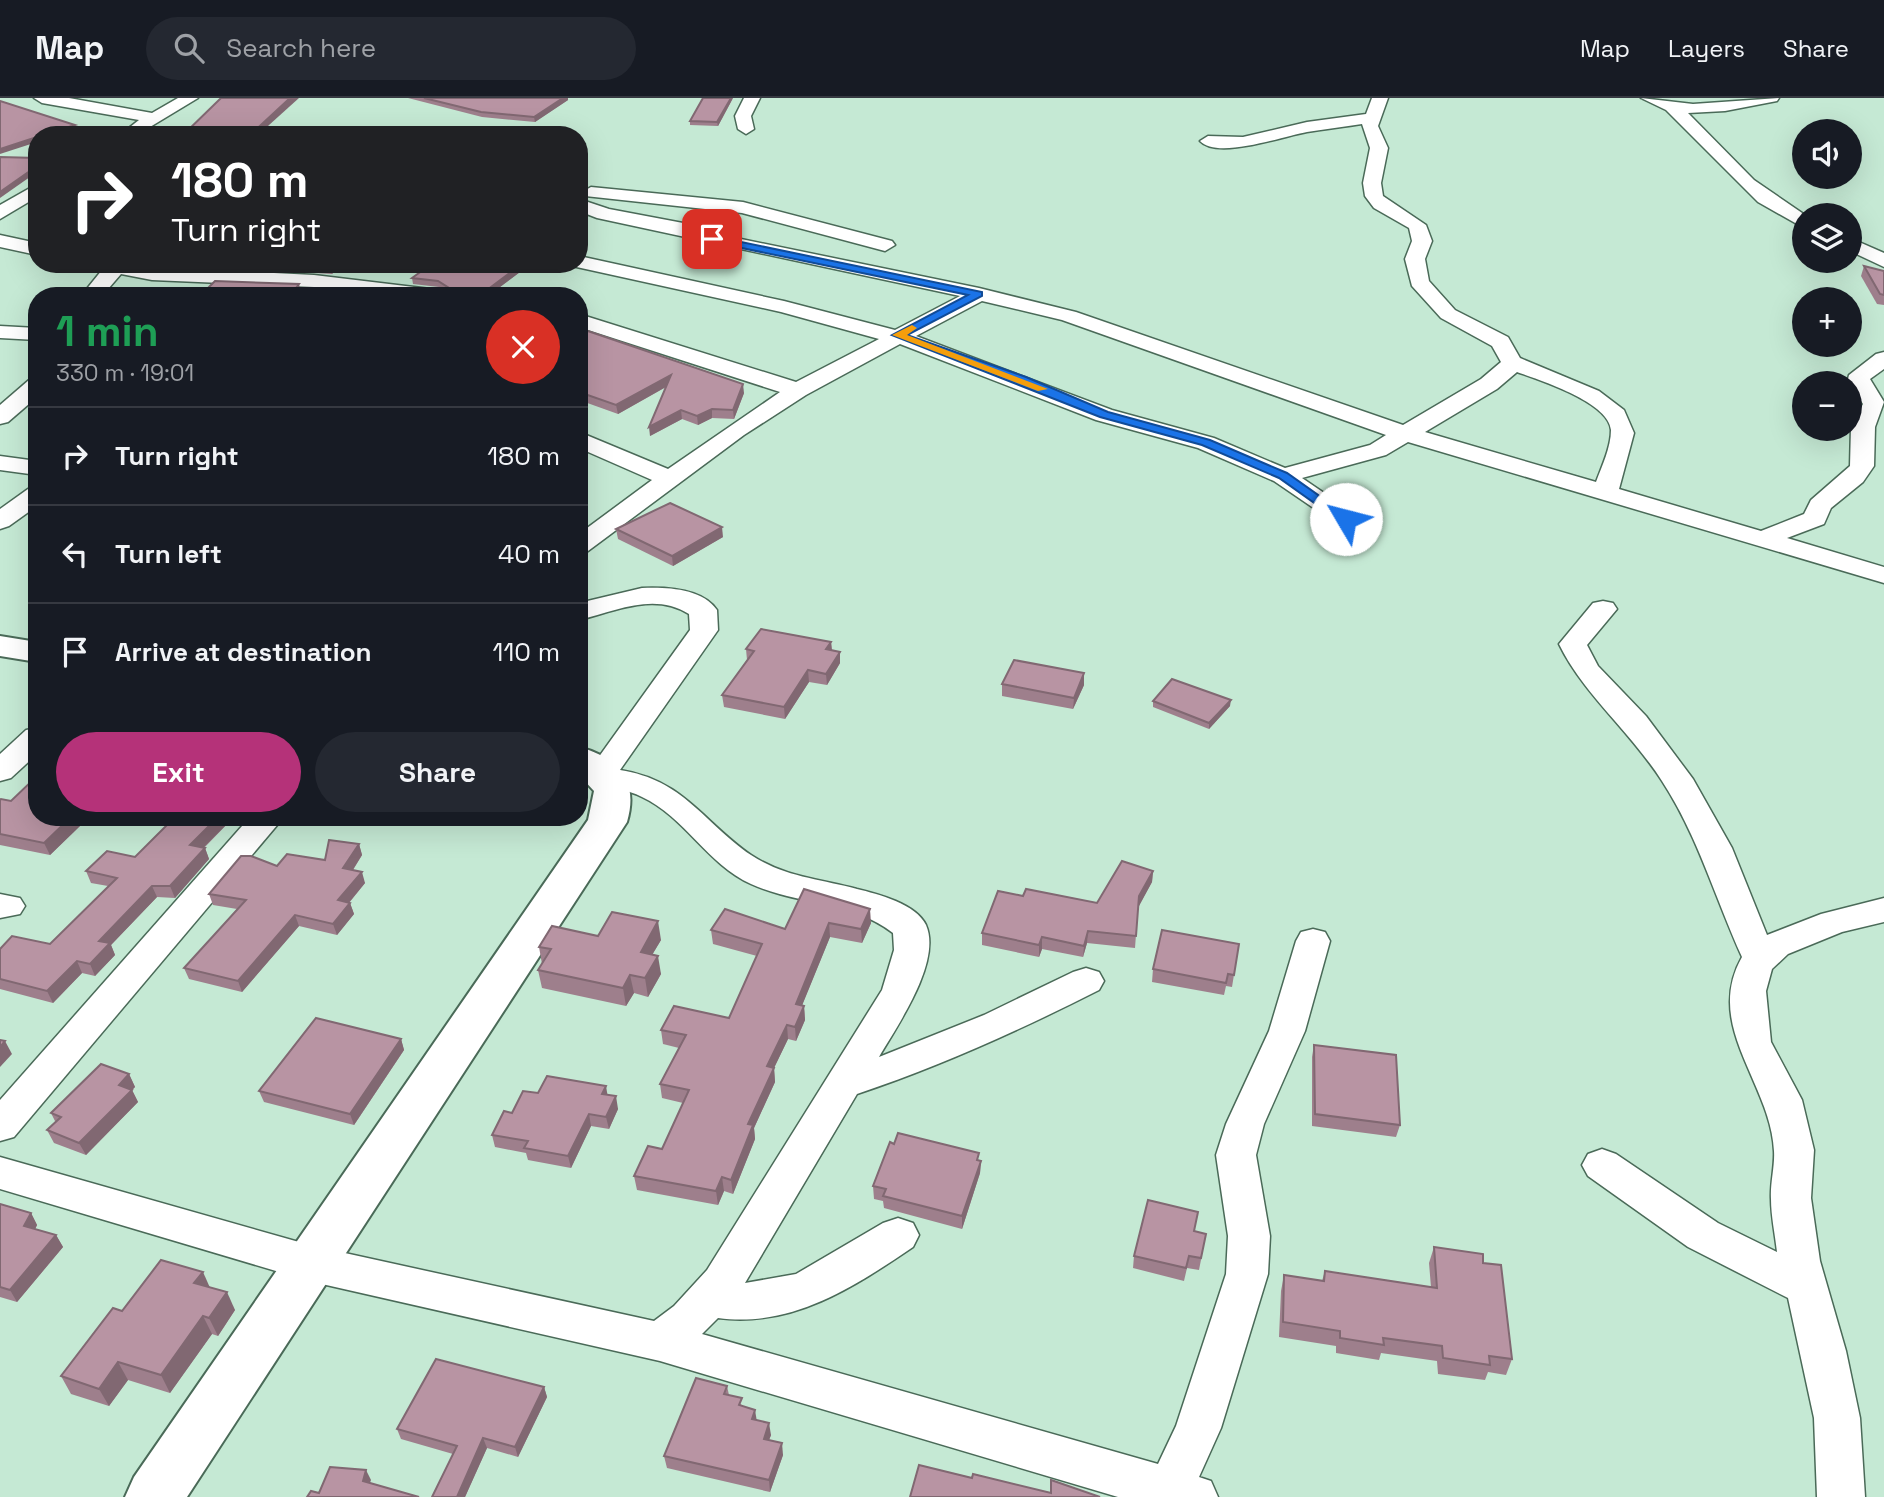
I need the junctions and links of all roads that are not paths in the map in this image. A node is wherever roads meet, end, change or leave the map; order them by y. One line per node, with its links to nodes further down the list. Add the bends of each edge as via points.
1 (42, 98): 8 (street)
2 (191, 98): 8 (street)
3 (752, 98): 11 (street, via 743,116)
4 (1380, 98): 9 (street)
5 (1649, 98): 7 (street)
6 (1771, 98): 7 (street)
7 (1672, 107): 17 (street, via 1734,173)
8 (154, 118): 10 (street)
9 (1373, 118): 12 (street, via 1243,142); 34 (street, via 1370,125 1379,148 1374,196 1417,225 1422,241 1415,259 1419,282 1448,314 1500,342)
10 (141, 126)
11 (746, 129)
12 (1208, 141)
13 (588, 193): 19 (street, via 743,208)
14 (28, 196): 16 (street)
15 (588, 208): 28 (street, via 823,264)
16 (0, 213)
17 (1792, 216)
18 (0, 241): 20 (street)
19 (885, 245)
20 (28, 248)
21 (1862, 250): 22 (street)
22 (1884, 261)
23 (588, 264): 32 (street)
24 (112, 273): 26 (street)
25 (192, 273): 27 (street)
26 (99, 287)
27 (364, 287)
28 (978, 294): 32 (street); 38 (street, via 1069,316)
29 (588, 323): 35 (street)
30 (0, 332): 31 (street)
31 (28, 334)
32 (898, 335): 35 (street); 42 (street, via 1104,415 1206,443)
33 (1884, 359): 49 (street, via 1860,375 1874,404 1863,427 1861,466 1854,477 1820,505 1815,519)
34 (1512, 362): 38 (street, via 1489,384); 44 (street, via 1586,393 1615,413 1622,436)
35 (798, 390): 43 (street)
36 (28, 393): 37 (street)
37 (0, 417)
38 (1406, 434): 42 (street, via 1363,456); 44 (street)
39 (588, 443): 43 (street)
40 (0, 463): 41 (street)
41 (28, 467)
42 (1283, 476): 46 (street)
43 (670, 479): 48 (street)
44 (1605, 494): 49 (street)
45 (28, 501): 47 (street)
46 (1346, 519)
47 (0, 521)
48 (588, 539)
49 (1762, 539): 50 (street)
50 (1884, 575)
51 (588, 608): 56 (street, via 659,595 690,600 703,610 704,630)
52 (1603, 609): 61 (street, via 1573,644 1578,656 1677,779 1716,848)
53 (0, 646): 54 (street)
54 (28, 651)
55 (28, 745): 57 (street)
56 (596, 769): 63 (street, via 652,786 760,875 858,899 894,913 910,928 911,950 899,992); 68 (street, via 613,785 614,802 607,822)
57 (0, 771)
58 (260, 826): 64 (street)
59 (1884, 910): 61 (street, via 1833,922 1776,945)
60 (1313, 940): 72 (street, via 1287,1031 1236,1155 1249,1236 1247,1274 1198,1428)
61 (1761, 960): 69 (street, via 1748,991 1749,1021 1753,1042 1783,1100 1794,1150 1791,1198)
62 (1086, 981): 63 (street, via 897,1067)
63 (841, 1084): 70 (street)
64 (0, 1126)
65 (1602, 1166): 69 (street, via 1703,1235)
66 (0, 1173): 68 (street)
67 (898, 1235): 70 (street, via 832,1278 790,1295 758,1303)
68 (313, 1264): 71 (street); 73 (street)
69 (1807, 1287): 74 (street, via 1837,1418)
70 (710, 1297): 71 (street)
71 (660, 1342): 72 (street)
72 (1183, 1495)
73 (154, 1497)
74 (1841, 1497)

